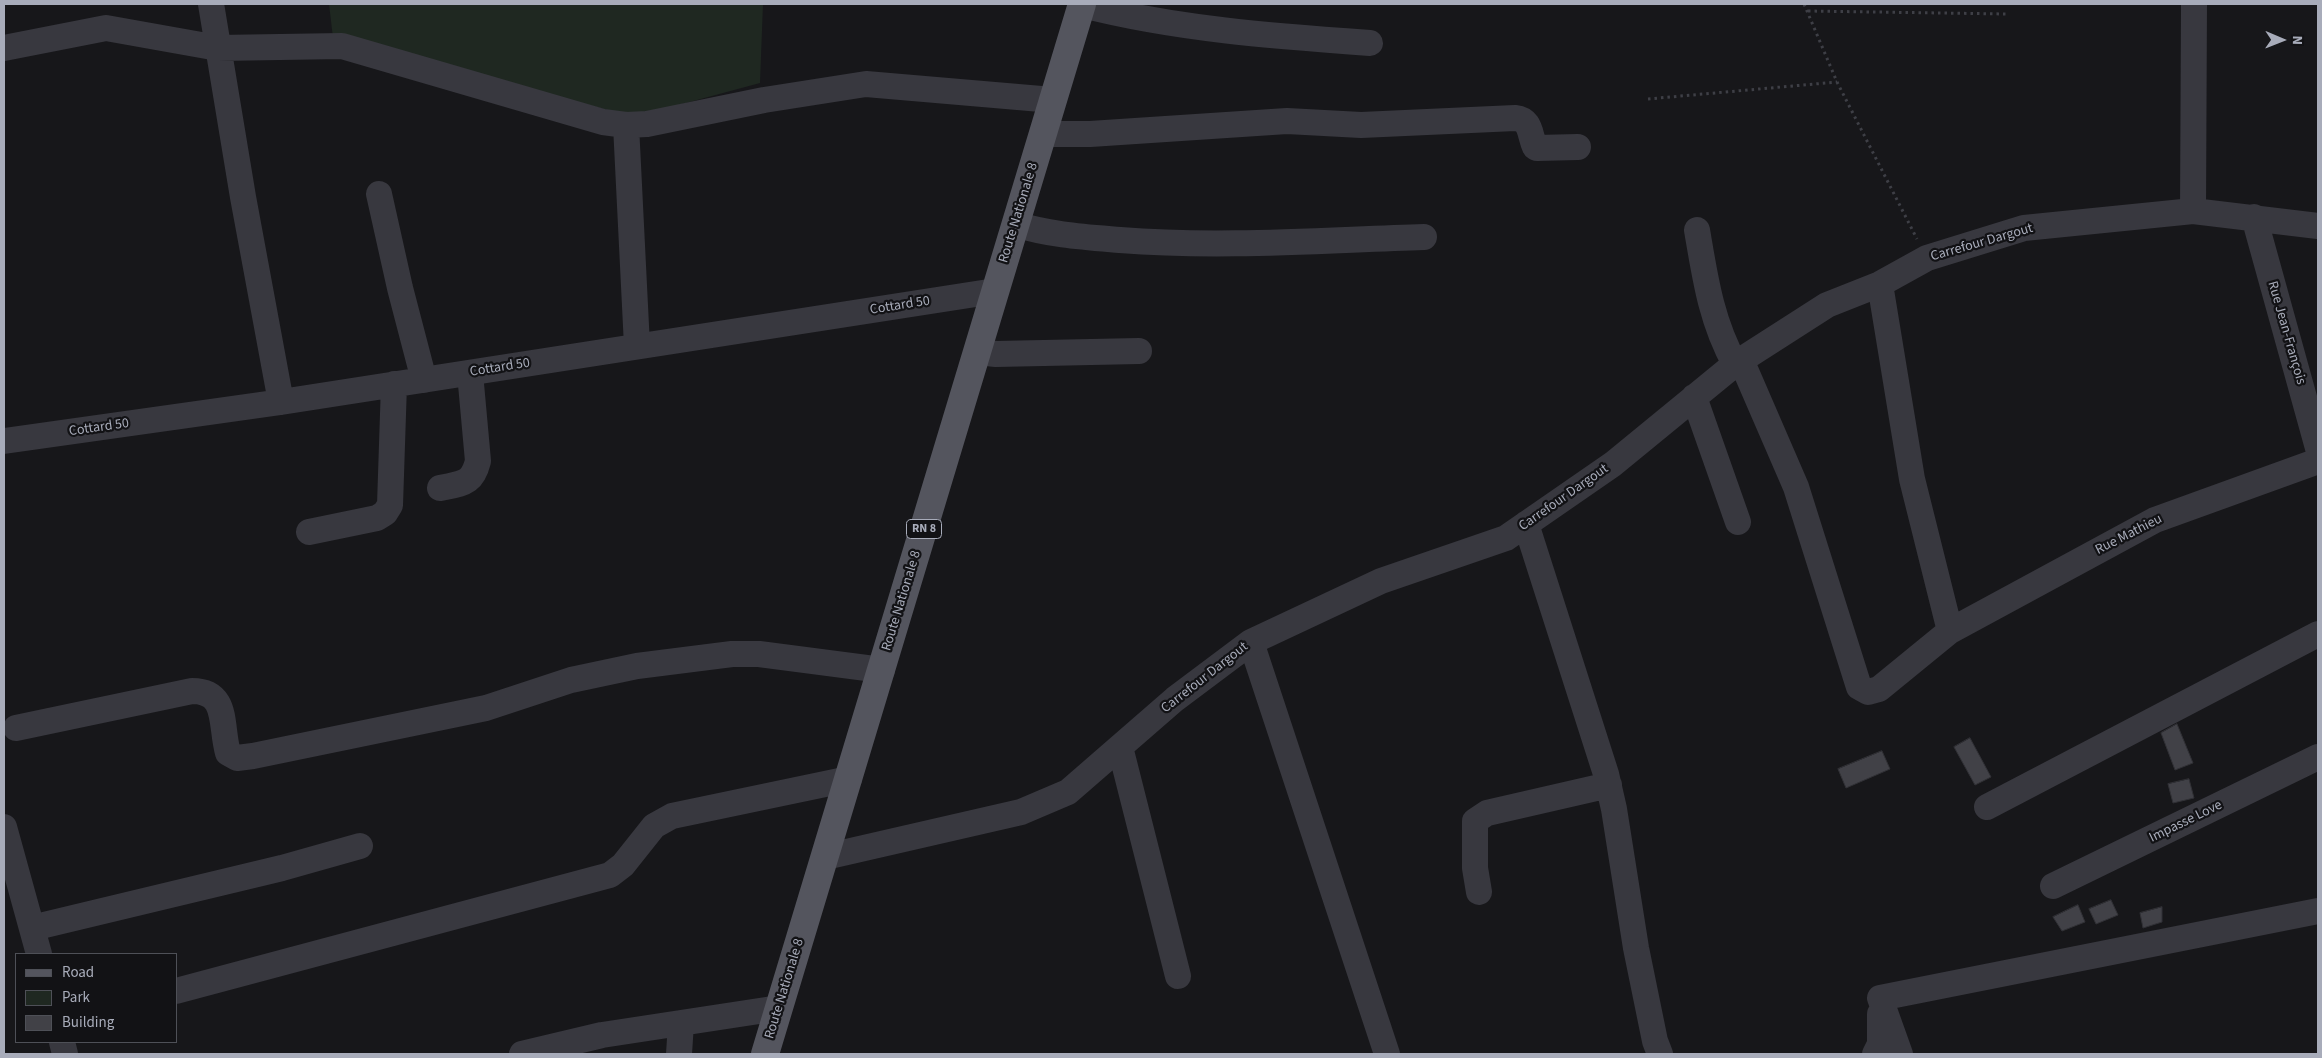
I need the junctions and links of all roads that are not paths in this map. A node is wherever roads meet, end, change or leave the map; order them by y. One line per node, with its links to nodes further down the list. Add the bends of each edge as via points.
1 (211, 4): 6 (street)
2 (1082, 4): 4 (street, via 1130,17 1194,26); 7 (main road, Route Nationale 8 / RN 8)
3 (2194, 4): 12 (street)
4 (1370, 43)
5 (4, 48): 6 (street, via 106,28)
6 (218, 48): 8 (street, via 342,46); 28 (street)
7 (1053, 100): 8 (street, via 866,84); 9 (main road, Route Nationale 8 / RN 8)
8 (626, 126): 20 (street)
9 (1043, 134): 10 (street, via 1287,122 1361,125 1515,118 1526,121 1530,126 1534,147); 14 (main road, Route Nationale 8 / RN 8)
10 (1578, 147)
11 (380, 194): 25 (street)
12 (2193, 211): 13 (street, Carrefour Dargout); 18 (street, Carrefour Dargout, via 2024,228 1926,258)
13 (2254, 218): 15 (street, Carrefour Dargout); 30 (street, Rue Jean-François)
14 (1015, 224): 17 (street, via 1042,233 1166,243); 19 (main road, Route Nationale 8 / RN 8)
15 (2318, 226)
16 (1697, 230): 23 (street, Rue Mathieu, via 1714,318 1721,339)
17 (1424, 237)
18 (1880, 284): 23 (street, Carrefour Dargout, via 1827,305); 36 (street, via 1912,479)
19 (995, 291): 20 (street, Cottard 50); 22 (main road, Route Nationale 8 / RN 8)
20 (637, 346): 24 (street, Cottard 50)
21 (1139, 351): 22 (street)
22 (977, 352): 39 (main road, Route Nationale 8 / RN 8)
23 (1738, 362): 27 (street, Carrefour Dargout); 36 (street, Rue Mathieu, via 1796,486 1860,687 1868,692 1879,689)
24 (470, 373): 25 (street, Cottard 50); 32 (street, via 478,461 475,475 465,483)
25 (424, 380): 26 (street, Cottard 50)
26 (394, 384): 28 (street, Cottard 50); 35 (street, via 390,505 386,513 377,518)
27 (1694, 397): 33 (street); 34 (street, Carrefour Dargout, via 1613,464)
28 (281, 402): 29 (street, Cottard 50)
29 (4, 441)
30 (2318, 448)
31 (2318, 461): 36 (street, Rue Mathieu, via 2155,520)
32 (440, 488)
33 (1738, 522)
34 (1526, 524): 38 (street, Carrefour Dargout, via 1506,538 1381,581); 44 (street)
35 (309, 532)
36 (1950, 631)
37 (2318, 634): 45 (street)
38 (1250, 642): 41 (street, Carrefour Dargout, via 1175,699); 63 (street)
39 (882, 670): 40 (street, via 760,654 732,654 637,666 571,680 486,708 238,758 228,752 219,705 206,691 192,691); 43 (main road, Route Nationale 8 / RN 8)
40 (16, 728)
41 (1120, 747): 48 (street, Carrefour Dargout, via 1068,792 1021,812); 54 (street)
42 (2318, 757): 49 (street, Impasse Love)
43 (849, 779): 48 (main road, Route Nationale 8 / RN 8); 55 (street, via 672,816 654,826 623,865 610,875)
44 (1609, 785): 50 (street, via 1487,813 1475,821 1475,868); 64 (street, via 1636,948)
45 (1987, 807)
46 (4, 831): 52 (street)
47 (360, 846): 52 (street)
48 (825, 857): 57 (main road, Route Nationale 8 / RN 8)
49 (2053, 886)
50 (1479, 892)
51 (2318, 911): 56 (street)
52 (32, 928): 53 (street)
53 (39, 953)
54 (1178, 976)
55 (178, 990)
56 (1880, 998): 65 (street, via 1880,1044); 66 (street)
57 (779, 1008): 58 (street); 62 (main road, Route Nationale 8 / RN 8)
58 (681, 1023): 59 (street); 61 (street)
59 (611, 1044): 60 (street, via 534,1050)
60 (522, 1054)
61 (678, 1054)
62 (765, 1054)
63 (1387, 1054)
64 (1660, 1054)
65 (1875, 1054)
66 (1900, 1054)

